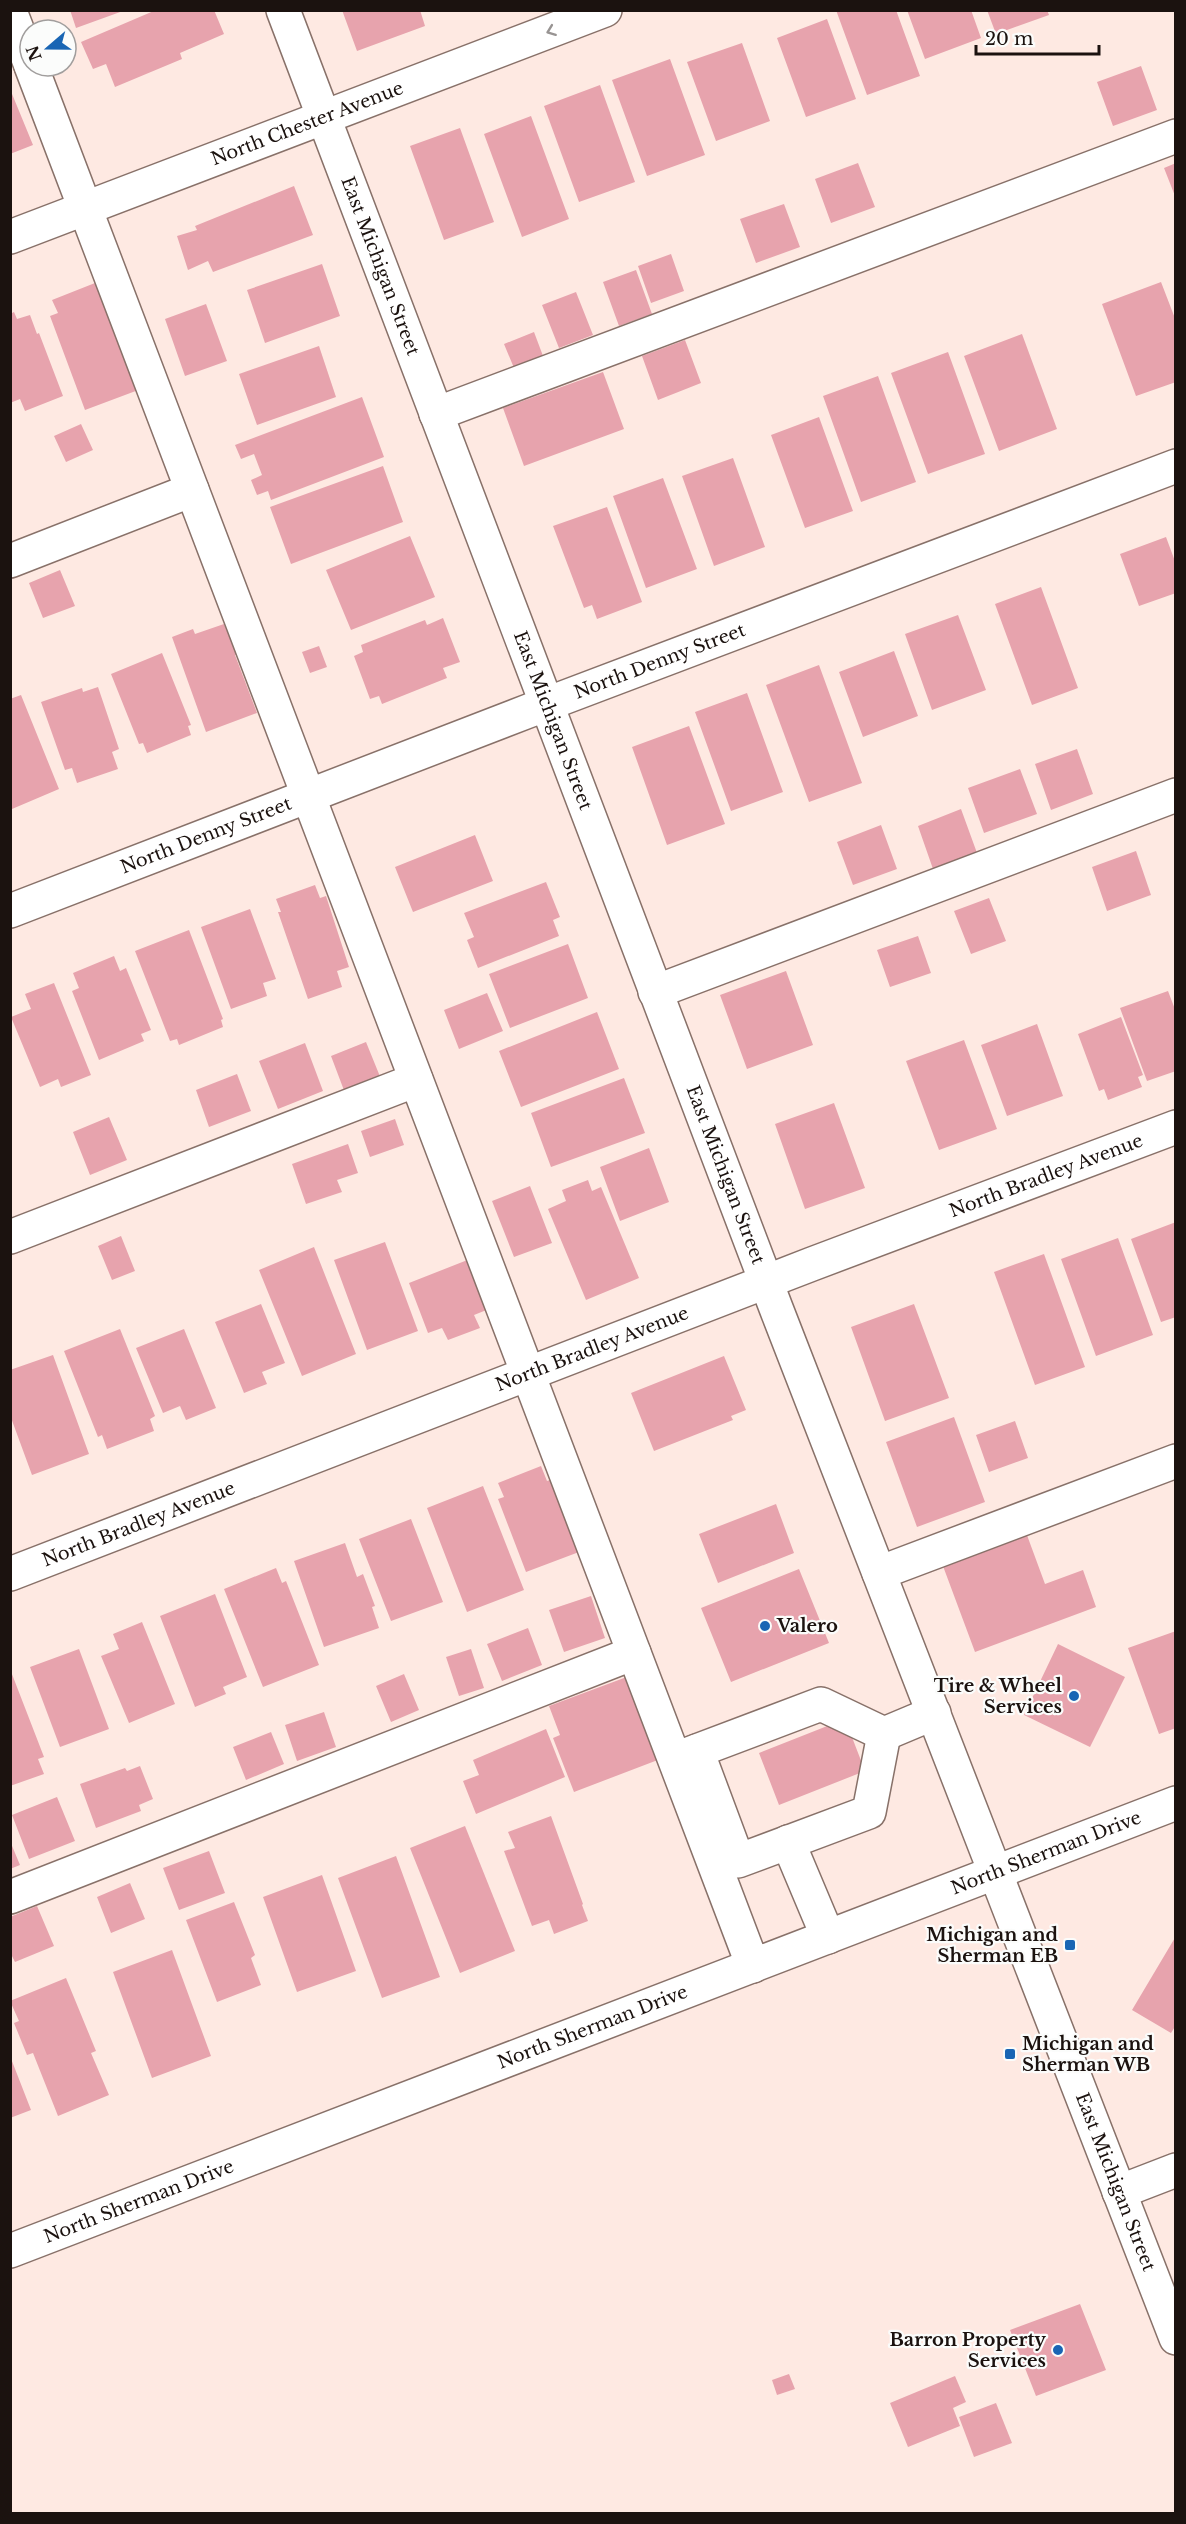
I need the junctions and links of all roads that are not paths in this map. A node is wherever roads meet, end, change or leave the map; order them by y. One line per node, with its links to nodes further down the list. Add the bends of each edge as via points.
1 (283, 10): 6 (main road, East Michigan Street)
2 (605, 10): 6 (main road, North Chester Avenue, one-way to 6)
3 (10, 11): 4 (main road)
4 (18, 31)
5 (36, 78): 8 (main road)
6 (323, 117): 8 (main road, North Chester Avenue); 10 (main road, East Michigan Street)
7 (1176, 136): 10 (main road)
8 (85, 208): 9 (main road, North Chester Avenue); 12 (main road)
9 (10, 237)
10 (436, 414): 14 (main road, East Michigan Street)
11 (1176, 466): 14 (main road, North Denny Street)
12 (192, 490): 13 (main road); 16 (main road)
13 (10, 561)
14 (546, 705): 16 (main road, North Denny Street); 18 (main road, East Michigan Street)
15 (1176, 795): 18 (main road)
16 (309, 796): 17 (main road, North Denny Street); 19 (main road)
17 (10, 911)
18 (655, 992): 22 (main road, East Michigan Street)
19 (416, 1080): 21 (main road); 23 (main road)
20 (1176, 1127): 22 (main road, North Bradley Avenue)
21 (10, 1237)
22 (766, 1281): 23 (main road, North Bradley Avenue); 25 (main road, East Michigan Street)
23 (528, 1373): 26 (main road, North Bradley Avenue); 27 (main road)
24 (1176, 1461): 25 (main road)
25 (879, 1573): 28 (main road, East Michigan Street)
26 (10, 1574)
27 (634, 1653): 30 (main road); 35 (main road)
28 (934, 1713): 29 (main road); 34 (main road, East Michigan Street)
29 (884, 1734): 30 (main road, via 821,1704); 32 (main road, via 869,1812)
30 (686, 1756): 33 (main road)
31 (1176, 1803): 34 (main road, North Sherman Drive)
32 (788, 1842): 33 (main road); 36 (main road)
33 (727, 1865): 37 (main road)
34 (996, 1872): 36 (main road, North Sherman Drive); 39 (main road, East Michigan Street)
35 (10, 1897)
36 (828, 1937): 37 (main road, North Sherman Drive)
37 (753, 1966): 40 (main road, North Sherman Drive)
38 (1176, 2170): 39 (main road)
39 (1119, 2192): 41 (main road, East Michigan Street)
40 (10, 2251)
41 (1176, 2338)

